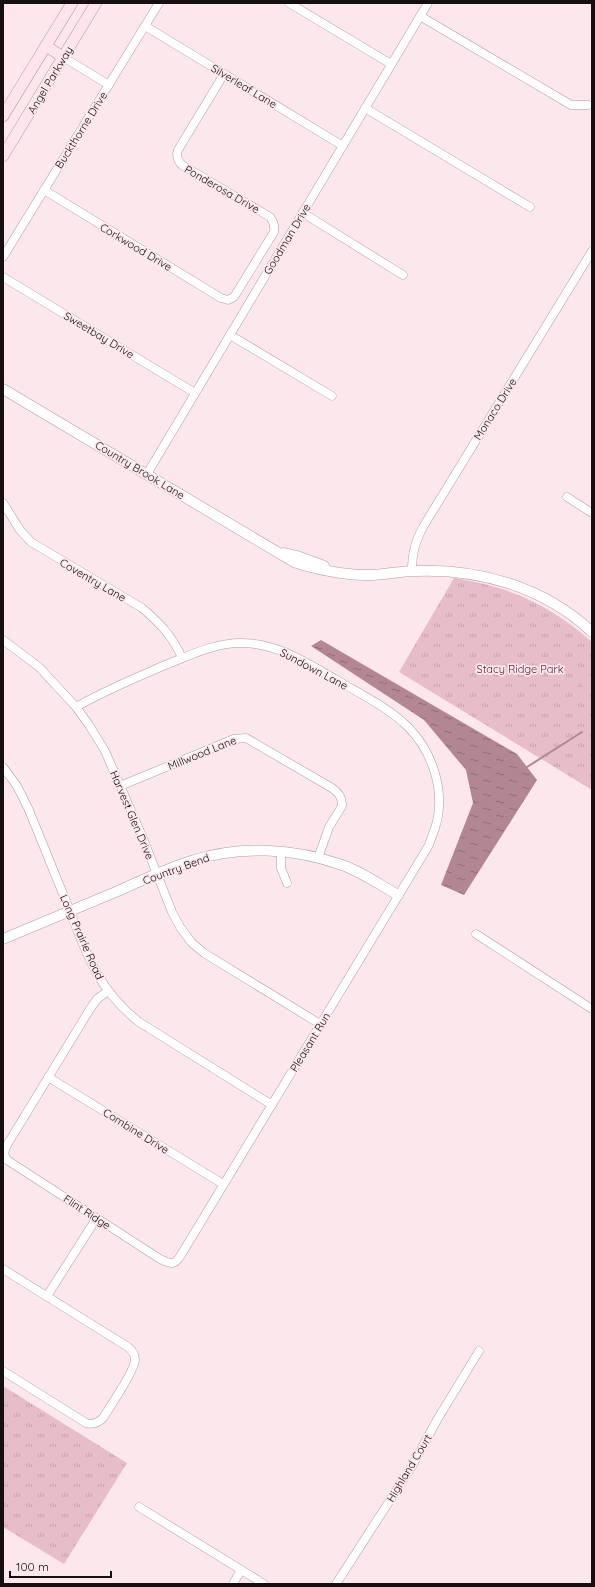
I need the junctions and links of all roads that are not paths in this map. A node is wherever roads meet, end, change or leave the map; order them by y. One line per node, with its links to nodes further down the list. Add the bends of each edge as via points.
1 (72, 3): 8 (main road, Angel Parkway)
2 (96, 3): 9 (main road, Angel Parkway)
3 (159, 3): 7 (street, Buckthorne Drive)
4 (289, 3): 10 (street)
5 (428, 3): 6 (street, Goodman Drive)
6 (420, 16): 10 (street, Goodman Drive); 13 (street, via 570,105)
7 (145, 26): 11 (street, Silverleaf Lane); 12 (street, Buckthorne Drive)
8 (46, 46): 9 (main road); 15 (main road, Angel Parkway)
9 (63, 57): 12 (street); 17 (main road, Angel Parkway)
10 (391, 64): 14 (street, Goodman Drive)
11 (224, 74): 16 (street, Silverleaf Lane); 25 (street, Ponderosa Drive, via 177,154 182,165 270,217 274,224 274,232 236,295)
12 (109, 85): 18 (street, Buckthorne Drive)
13 (588, 105)
14 (365, 108): 16 (street, Goodman Drive); 19 (street)
15 (3, 116)
16 (343, 146): 20 (street, Goodman Drive)
17 (3, 156)
18 (44, 190): 22 (street, Buckthorne Drive); 25 (street, Corkwood Drive, via 221,298)
19 (530, 207)
20 (303, 213): 23 (street); 26 (street, Goodman Drive)
21 (592, 251): 34 (street, Monaco Drive, via 423,527 414,547)
22 (3, 257)
23 (403, 275)
24 (3, 277): 28 (street, Sweetbay Drive)
25 (230, 299)
26 (230, 335): 28 (street, Goodman Drive); 29 (street)
27 (3, 389): 30 (street, Country Brook Lane)
28 (195, 393): 30 (street, Goodman Drive)
29 (332, 396)
30 (147, 474): 34 (street, Country Brook Lane, via 276,551 339,572 366,576)
31 (566, 497): 33 (street)
32 (3, 502): 37 (street, Coventry Lane, via 26,537 37,547 142,608 172,638)
33 (592, 513)
34 (412, 570): 35 (street, Country Brook Lane, via 473,574 514,584 549,600)
35 (592, 632)
36 (3, 640): 38 (street, Harvest Glen Drive, via 39,667)
37 (182, 658): 38 (street, Sundown Lane, via 99,694); 41 (street, Sundown Lane, via 227,644 273,647 300,659 373,701 409,727 424,747 434,771 439,793)
38 (76, 707): 40 (street, Harvest Glen Drive, via 105,752)
39 (3, 767): 47 (street, Long Prairie Road, via 28,808)
40 (120, 786): 43 (street, Millwood Lane, via 240,737 252,740 320,780 336,791 341,798 342,806 329,827); 44 (street, Harvest Glen Drive)
41 (438, 817): 46 (street, Pleasant Run, via 429,845)
42 (281, 852): 43 (street, Country Bend); 44 (street, Country Bend, via 253,850 219,854); 45 (street, via 281,868)
43 (318, 858): 46 (street, Country Bend, via 357,872)
44 (156, 874): 47 (street, Country Bend); 52 (street, Harvest Glen Drive, via 172,912 192,943 204,953)
45 (287, 883)
46 (398, 895): 52 (street, Pleasant Run)
47 (70, 911): 49 (street, Country Bend); 50 (street, Long Prairie Road, via 99,979)
48 (476, 934): 51 (street)
49 (3, 939)
50 (108, 991): 53 (street, via 90,1008); 54 (street, Long Prairie Road, via 127,1013 139,1022)
51 (592, 1008)
52 (320, 1024): 54 (street, Pleasant Run)
53 (48, 1077): 55 (street, via 7,1144); 56 (street, Combine Drive)
54 (272, 1105): 56 (street, Pleasant Run)
55 (4, 1155): 57 (street, Flint Ridge, via 7,1160)
56 (223, 1184): 58 (street, Pleasant Run, via 177,1261)
57 (96, 1219): 58 (street, Flint Ridge, via 160,1259); 60 (street)
58 (173, 1263)
59 (3, 1269): 60 (street)
60 (47, 1296): 62 (street, via 132,1350 135,1357 133,1369 103,1418 95,1423 86,1423)
61 (480, 1352): 67 (street, Highland Court, via 437,1420 412,1466)
62 (3, 1371)
63 (140, 1507): 64 (street)
64 (241, 1570): 65 (street); 66 (street)
65 (233, 1584)
66 (264, 1584)
67 (336, 1584)

